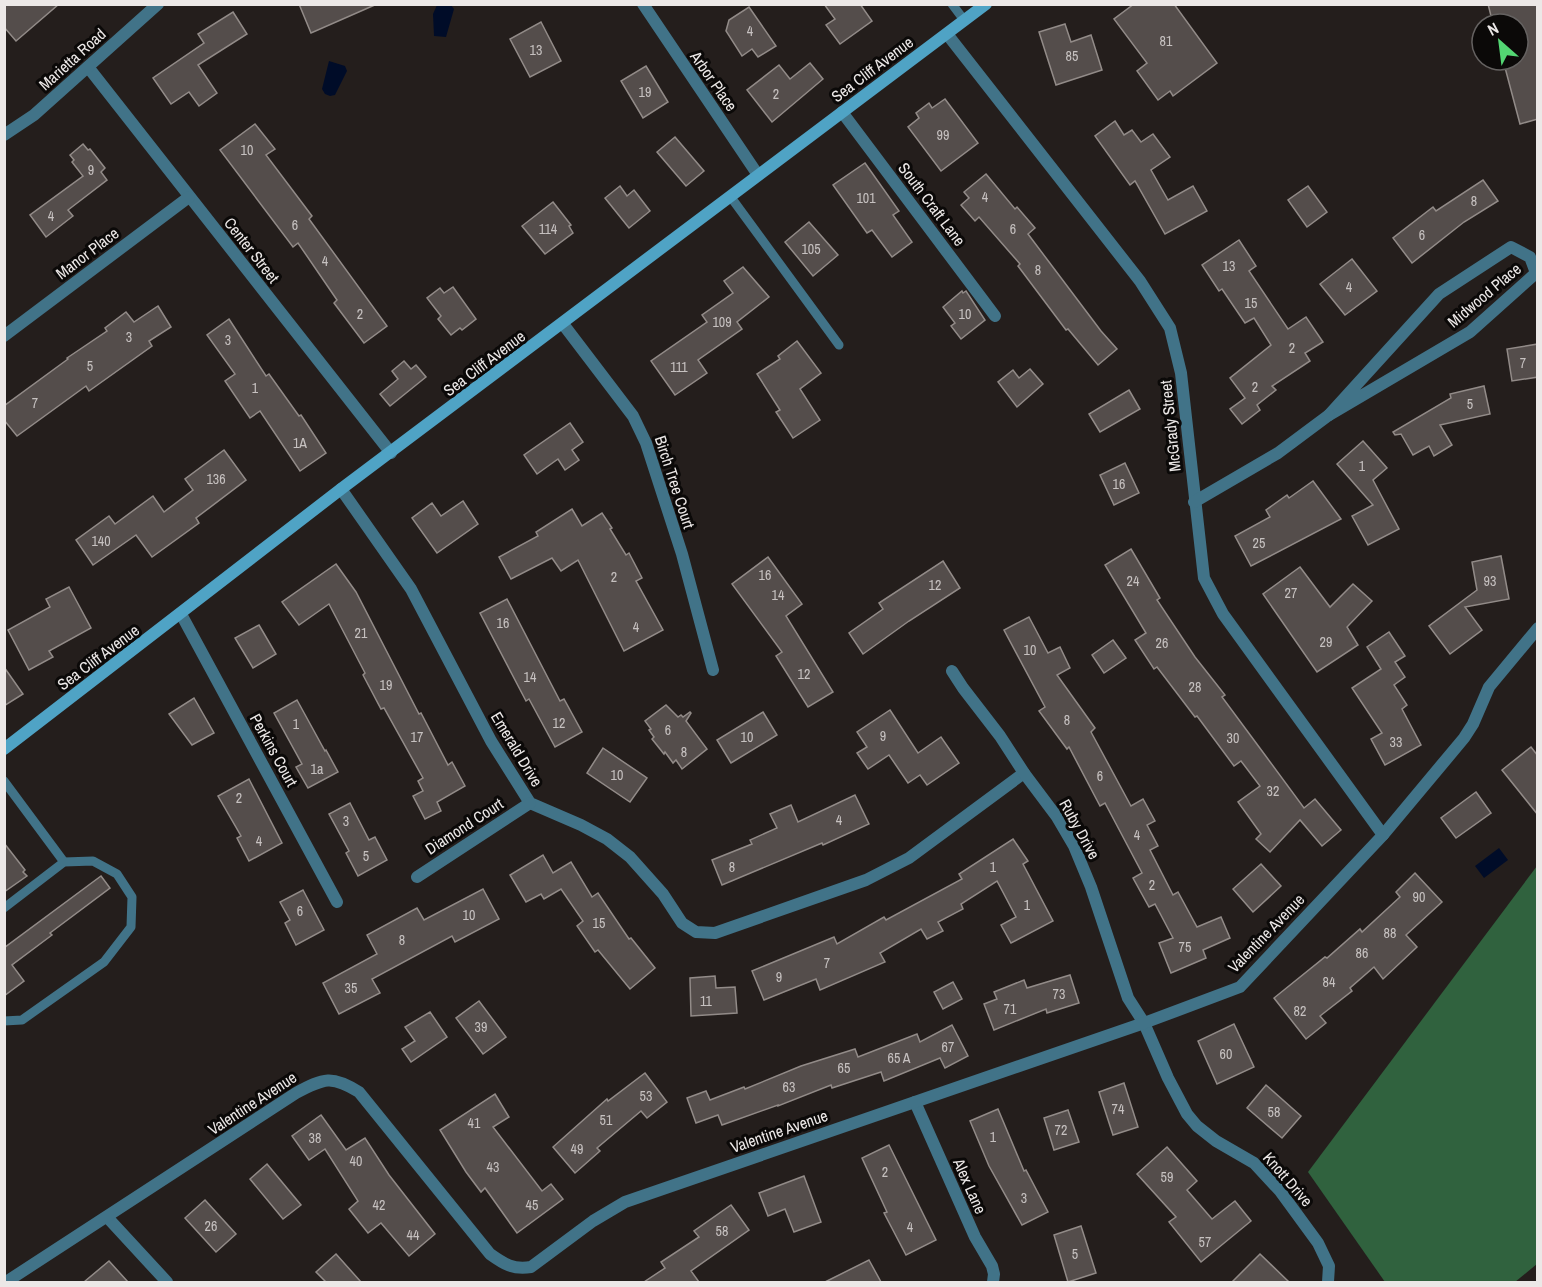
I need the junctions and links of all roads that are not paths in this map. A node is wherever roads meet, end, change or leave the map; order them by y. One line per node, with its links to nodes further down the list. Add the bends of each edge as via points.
1 (158, 4): 7 (street, Marietta Road)
2 (643, 4): 10 (street, Arbor Place)
3 (952, 4): 5 (lane)
4 (986, 4): 5 (street, Sea Cliff Avenue)
5 (964, 20): 6 (street, Sea Cliff Avenue)
6 (946, 34): 8 (street, Sea Cliff Avenue); 20 (street, McGrady Street, via 1140,281 1170,328 1181,373)
7 (88, 67): 9 (street, Marietta Road, via 34,115); 12 (street, Center Street)
8 (842, 112): 10 (street, Sea Cliff Avenue); 13 (street, South Craft Lane)
9 (4, 135)
10 (759, 174): 11 (street, Sea Cliff Avenue)
11 (730, 196): 14 (street, Sea Cliff Avenue); 16 (lane)
12 (189, 197): 15 (street, Manor Place); 18 (street, Center Street)
13 (995, 316)
14 (563, 324): 18 (street, Sea Cliff Avenue); 23 (street, Birch Tree Court, via 633,416 646,443 682,554)
15 (4, 336)
16 (839, 345)
17 (1329, 415): 17 (street, Midwood Place, via 1470,332 1536,273 1530,257 1511,248 1439,294); 20 (street, Midwood Place, via 1278,453)
18 (391, 453): 19 (street, Sea Cliff Avenue)
19 (341, 489): 21 (street, Sea Cliff Avenue); 28 (street, Emerald Drive, via 411,589 491,741)
20 (1194, 502): 29 (street, McGrady Street, via 1204,578 1223,614)
21 (181, 614): 25 (street, Sea Cliff Avenue); 32 (street, Perkins Court)
22 (1538, 628): 29 (street, Valentine Avenue, via 1489,687 1464,738)
23 (713, 670)
24 (952, 671): 26 (street, Ruby Drive)
25 (4, 749)
26 (1024, 773): 28 (street, Emerald Drive, via 909,858 866,880 715,933 696,932 681,923 663,894 607,839); 35 (street, Ruby Drive, via 1074,846 1128,998)
27 (4, 781): 30 (lane)
28 (530, 803): 31 (street, Diamond Court)
29 (1383, 835): 35 (street, Valentine Avenue, via 1240,987)
30 (64, 862): 33 (lane); 34 (lane, via 93,861 117,874 132,897 131,927 104,962 22,1020)
31 (417, 877)
32 (338, 902)
33 (4, 908)
34 (4, 1021)
35 (1144, 1023): 36 (street, Valentine Avenue); 41 (street, Knott Drive, via 1187,1114 1216,1141 1254,1163 1280,1191 1318,1243 1329,1266)
36 (915, 1102): 37 (street, Valentine Avenue, via 625,1202 531,1267 507,1266 490,1254 359,1092 332,1080 316,1082 297,1093); 40 (street, Alex Lane, via 975,1237 992,1266)
37 (107, 1217): 38 (street, Valentine Avenue); 39 (street)
38 (6, 1282)
39 (167, 1282)
40 (993, 1282)
41 (1328, 1282)

